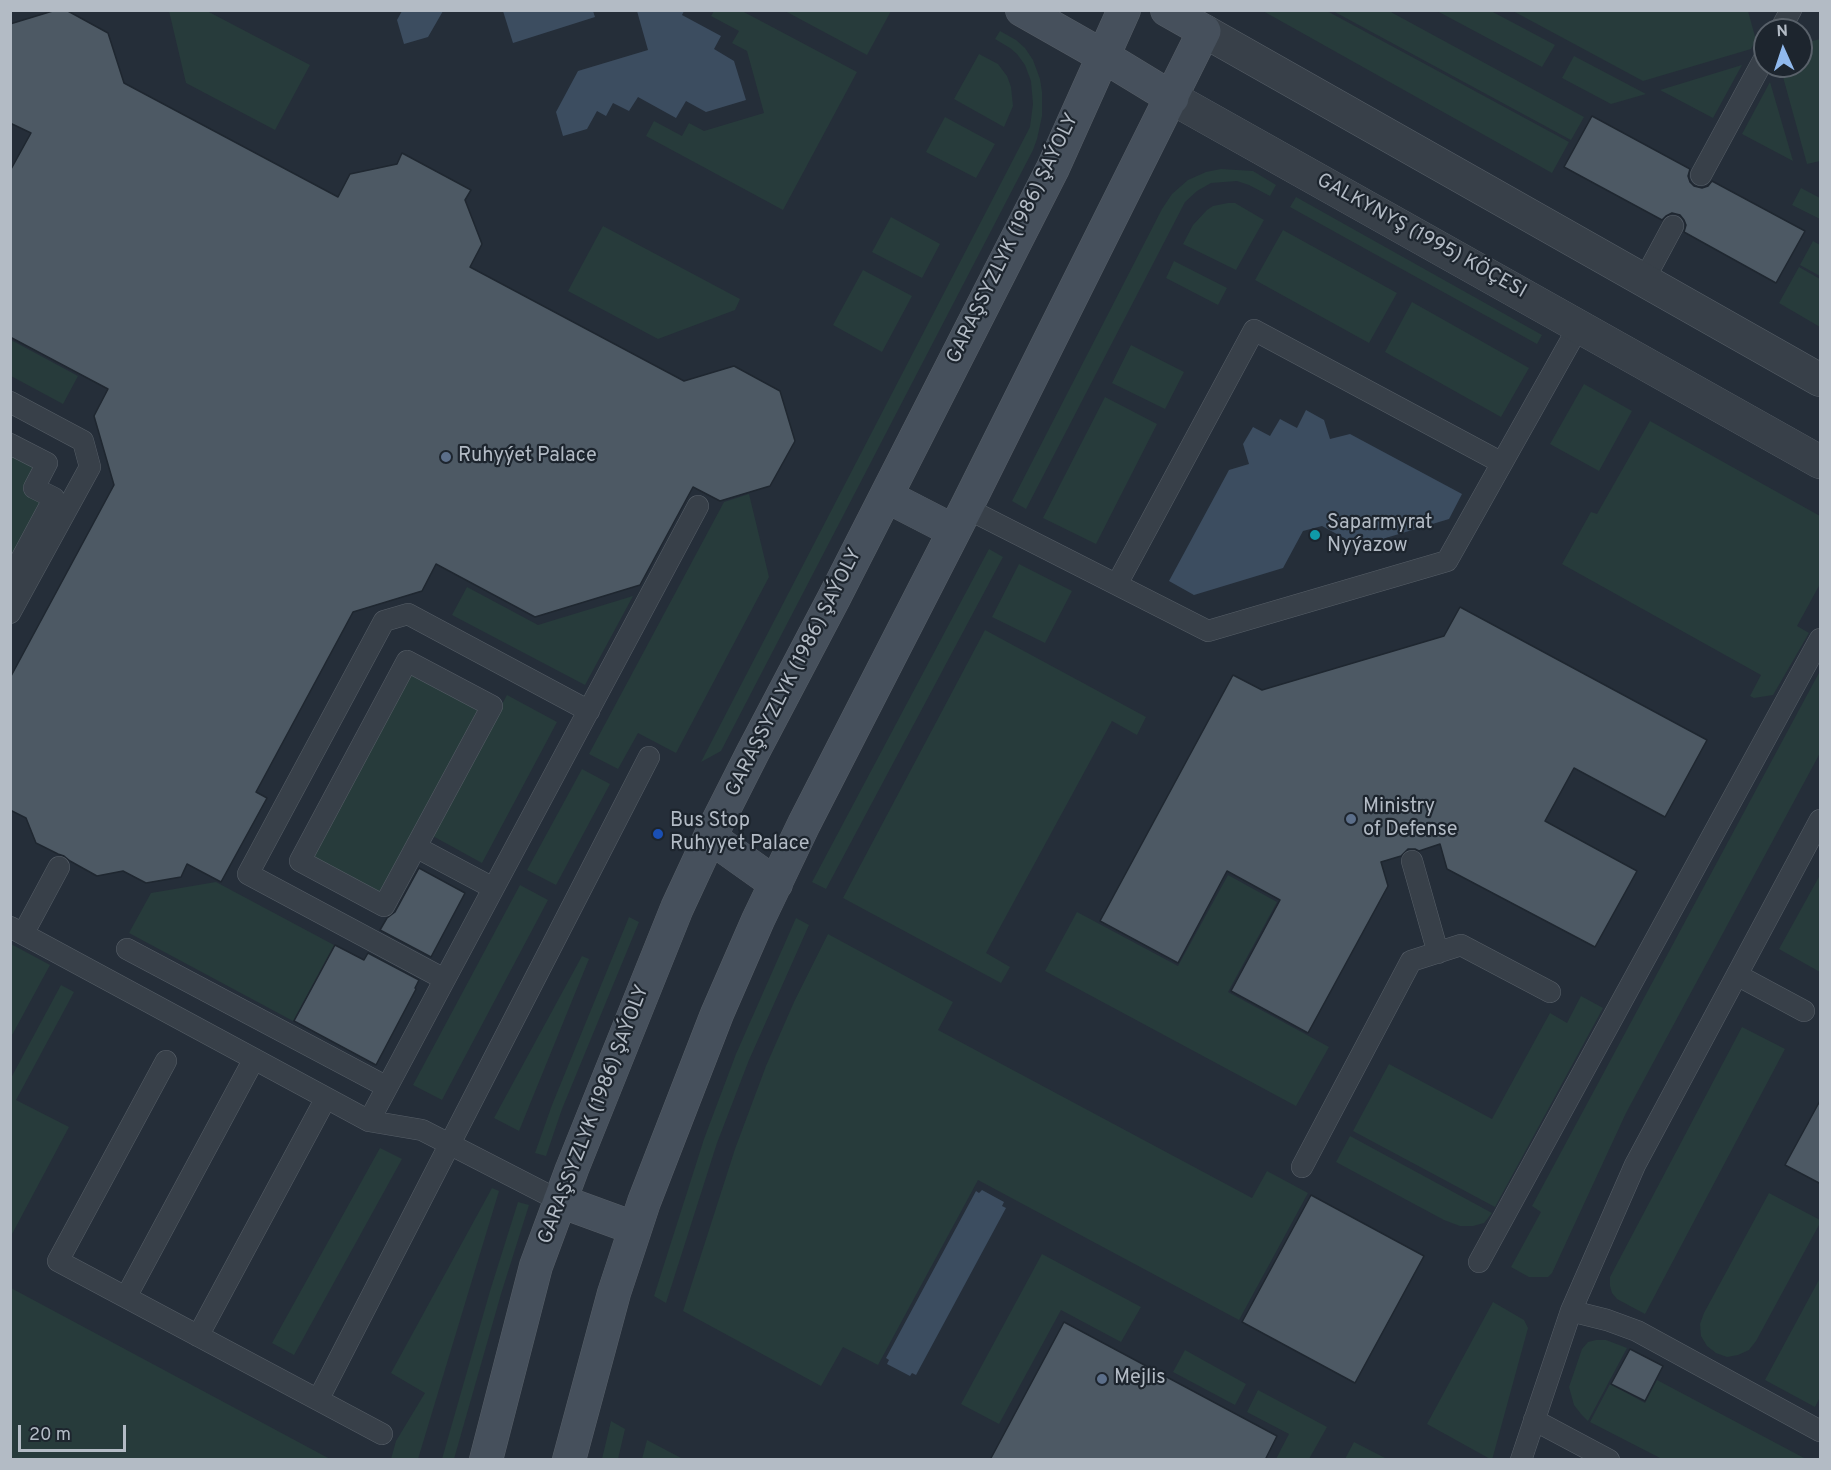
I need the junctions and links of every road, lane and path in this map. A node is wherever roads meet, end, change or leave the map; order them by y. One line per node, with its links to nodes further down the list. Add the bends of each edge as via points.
1 (1022, 10): 5 (main road, GALKYNYŞ (1995) KÖÇESI)
2 (1124, 10): 5 (main road, GARAŞSYZLYK (1986) ŞAÝOLY)
3 (1167, 10): 4 (main road)
4 (1204, 32): 7 (main road); 10 (street)
5 (1103, 56): 7 (main road, GALKYNYŞ (1995) KÖÇESI); 17 (main road, GARAŞSYZLYK (1986) ŞAÝOLY, via 1053,168)
6 (1754, 78): 8 (lane)
7 (1172, 98): 11 (street, GALKYNYŞ (1995) KÖÇESI); 19 (main road)
8 (1701, 175)
9 (1673, 226): 10 (lane)
10 (1644, 280): 12 (street)
11 (1579, 326): 15 (street, GALKYNYŞ (1995) KÖÇESI); 16 (lane)
12 (1821, 380)
13 (10, 402): 22 (lane, via 83,441 90,467)
14 (10, 444): 20 (lane, via 47,463 34,488 54,498)
15 (1821, 462)
16 (1502, 463): 21 (lane, via 1447,561 1208,631); 21 (lane, via 1254,330)
17 (886, 496): 19 (main road); 27 (main road, GARAŞSYZLYK (1986) ŞAÝOLY)
18 (698, 507): 24 (lane)
19 (960, 520): 21 (lane); 31 (main road)
20 (10, 580)
21 (1117, 584)
22 (10, 613)
23 (1821, 639): 49 (lane)
24 (589, 711): 32 (lane); 37 (lane, via 408,614 384,621 248,874)
25 (650, 756): 45 (lane)
26 (1821, 820): 36 (lane)
27 (710, 837): 31 (main road); 47 (main road, GARAŞSYZLYK (1986) ŞAÝOLY, via 677,908)
28 (416, 847): 28 (lane, via 384,906 300,861 407,661 492,706); 32 (lane)
29 (1412, 861): 35 (lane)
30 (59, 867): 33 (lane)
31 (776, 884): 48 (main road, via 717,1014)
32 (493, 888): 37 (lane)
33 (17, 930): 40 (lane)
34 (127, 948): 42 (lane)
35 (1438, 952): 38 (lane, via 1461,945); 46 (lane, via 1411,961)
36 (1737, 975): 39 (lane); 51 (lane, via 1635,1165)
37 (444, 979): 42 (lane)
38 (1550, 992)
39 (1804, 1011)
40 (254, 1059): 43 (lane); 50 (lane)
41 (166, 1061): 50 (lane, via 58,1261)
42 (387, 1087): 44 (lane)
43 (326, 1098): 44 (lane); 52 (lane)
44 (369, 1121): 45 (lane, via 422,1130)
45 (450, 1144): 47 (lane); 53 (lane)
46 (1302, 1167)
47 (560, 1201): 48 (main road); 57 (main road, GARAŞSYZLYK (1986) ŞAÝOLY, via 536,1266)
48 (634, 1228): 58 (main road)
49 (1479, 1262)
50 (126, 1298): 52 (lane)
51 (1571, 1311): 54 (lane); 55 (lane, via 1636,1331)
52 (198, 1336): 53 (lane)
53 (318, 1400): 56 (lane)
54 (1534, 1420): 59 (lane); 60 (lane)
55 (1821, 1431)
56 (382, 1434)
57 (486, 1460)
58 (570, 1460)
59 (1521, 1460)
60 (1609, 1460)

